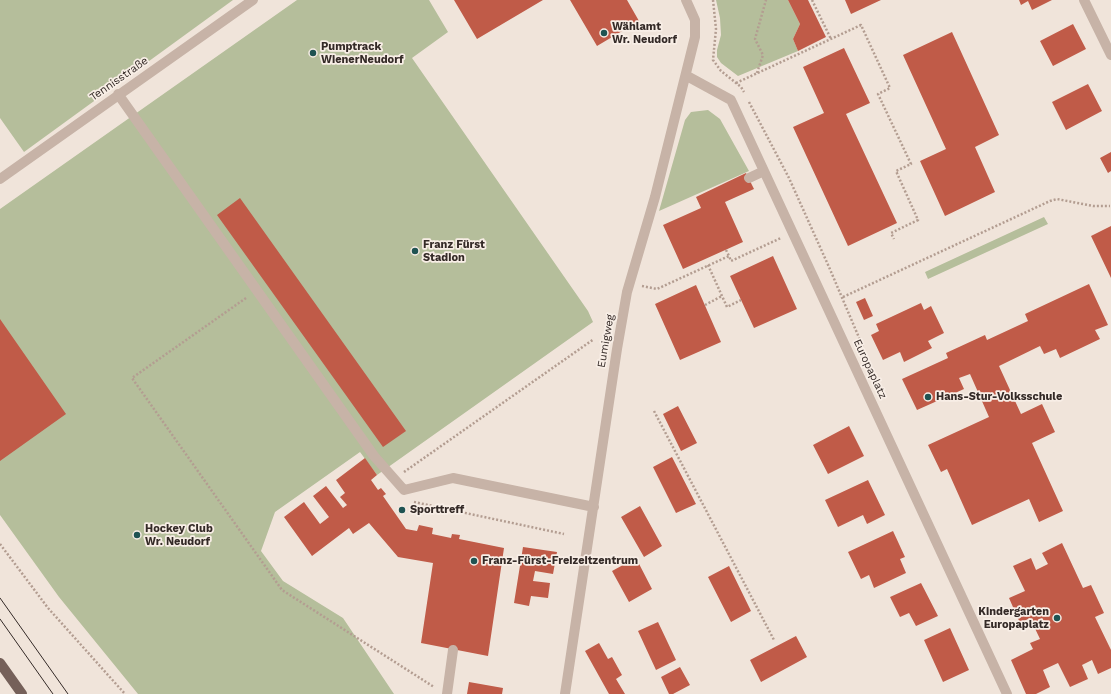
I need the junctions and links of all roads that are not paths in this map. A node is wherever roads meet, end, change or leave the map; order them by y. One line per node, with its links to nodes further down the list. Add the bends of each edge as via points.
1 (253, 0): 6 (street, Tennisstraße)
2 (686, 0): 5 (street, Eumigweg, via 695,20 696,37)
3 (1084, 0): 4 (street)
4 (1111, 55)
5 (686, 76): 7 (street, Europaplatz, via 731,100); 10 (street, Eumigweg, via 630,283 617,349)
6 (118, 94): 9 (street, Tennisstraße); 10 (street, via 374,456 404,490 453,478)
7 (764, 171): 8 (street); 16 (street, Europaplatz)
8 (749, 178)
9 (0, 179)
10 (594, 507): 15 (street, Eumigweg)
11 (453, 650): 13 (street)
12 (0, 663): 14 (main road)
13 (443, 692)
14 (22, 694)
15 (565, 694)
16 (1007, 694)

